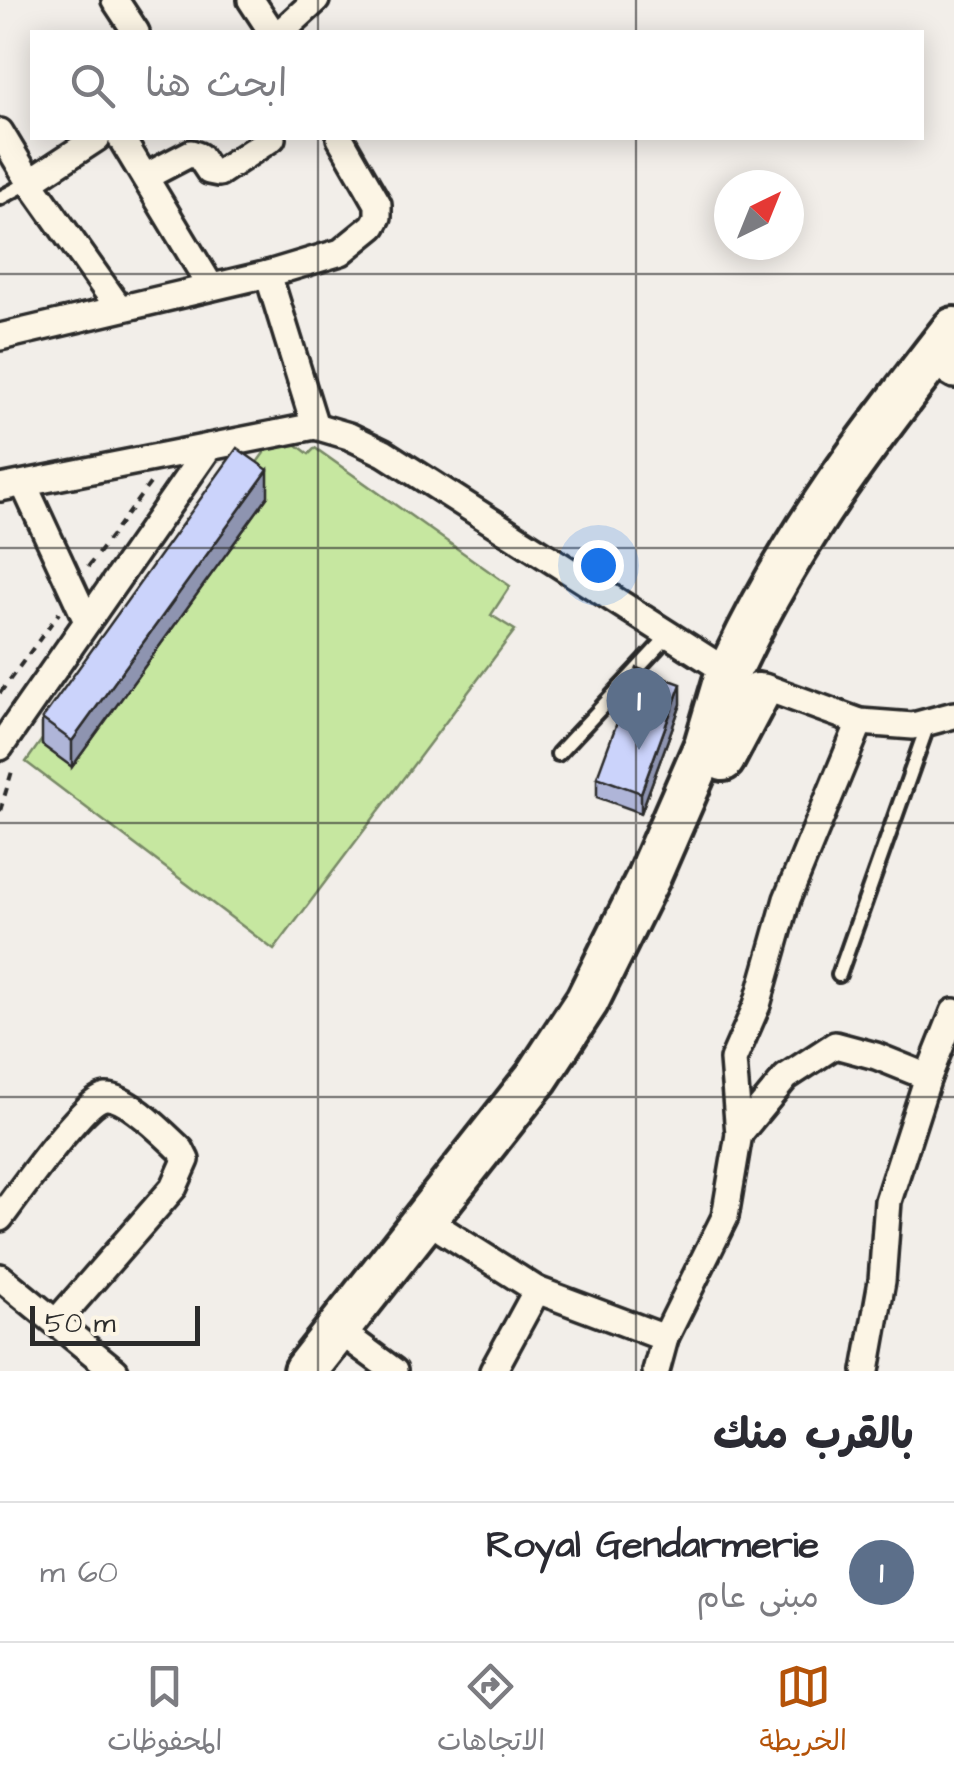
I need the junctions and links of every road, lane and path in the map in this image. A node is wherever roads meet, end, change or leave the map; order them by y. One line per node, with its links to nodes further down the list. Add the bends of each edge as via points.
1 (115, 0): 4 (street)
2 (251, 0): 5 (street)
3 (316, 0): 6 (street)
4 (135, 30)
5 (271, 30)
6 (283, 30)
7 (0, 132): 13 (street)
8 (95, 140): 13 (street)
9 (122, 140): 12 (street)
10 (269, 140): 12 (street, via 219,173 191,153)
11 (341, 140): 15 (street, via 378,204 378,217 341,252)
12 (145, 177): 16 (street)
13 (30, 182): 14 (lane); 17 (street)
14 (0, 198)
15 (268, 274): 16 (street); 21 (street)
16 (212, 287): 17 (street)
17 (120, 308): 19 (street)
18 (954, 329): 28 (highway, via 823,501 776,578)
19 (0, 337)
20 (952, 371): 28 (highway, via 844,511)
21 (314, 426): 22 (street); 27 (street, via 384,453)
22 (209, 447): 24 (street); 26 (street)
23 (150, 472): 25 (path, via 154,478)
24 (12, 486): 25 (street)
25 (72, 590): 26 (street); 29 (path)
26 (87, 621): 32 (street)
27 (670, 634): 28 (street); 33 (lane)
28 (745, 677): 31 (street); 39 (highway, via 726,751 652,930 608,1013 556,1091); 46 (highway, via 706,745 587,1001 537,1077)
29 (0, 693)
30 (942, 718): 31 (street, via 897,726); 34 (lane)
31 (860, 722): 37 (street, via 787,898 734,1060)
32 (0, 746)
33 (558, 754)
34 (840, 975)
35 (954, 1012): 36 (street)
36 (928, 1077): 37 (street, via 835,1045 786,1077); 50 (street, via 888,1202)
37 (739, 1134): 43 (street, via 724,1216)
38 (0, 1218): 42 (street, via 96,1100 121,1100 181,1150 186,1160 174,1187)
39 (444, 1232): 41 (street); 44 (highway)
40 (0, 1276): 42 (street)
41 (537, 1290): 43 (street); 48 (street)
42 (57, 1321): 45 (street)
43 (665, 1338): 49 (street)
44 (345, 1357): 47 (street)
45 (115, 1371)
46 (305, 1371)
47 (394, 1371)
48 (494, 1371)
49 (656, 1371)
50 (866, 1371)

